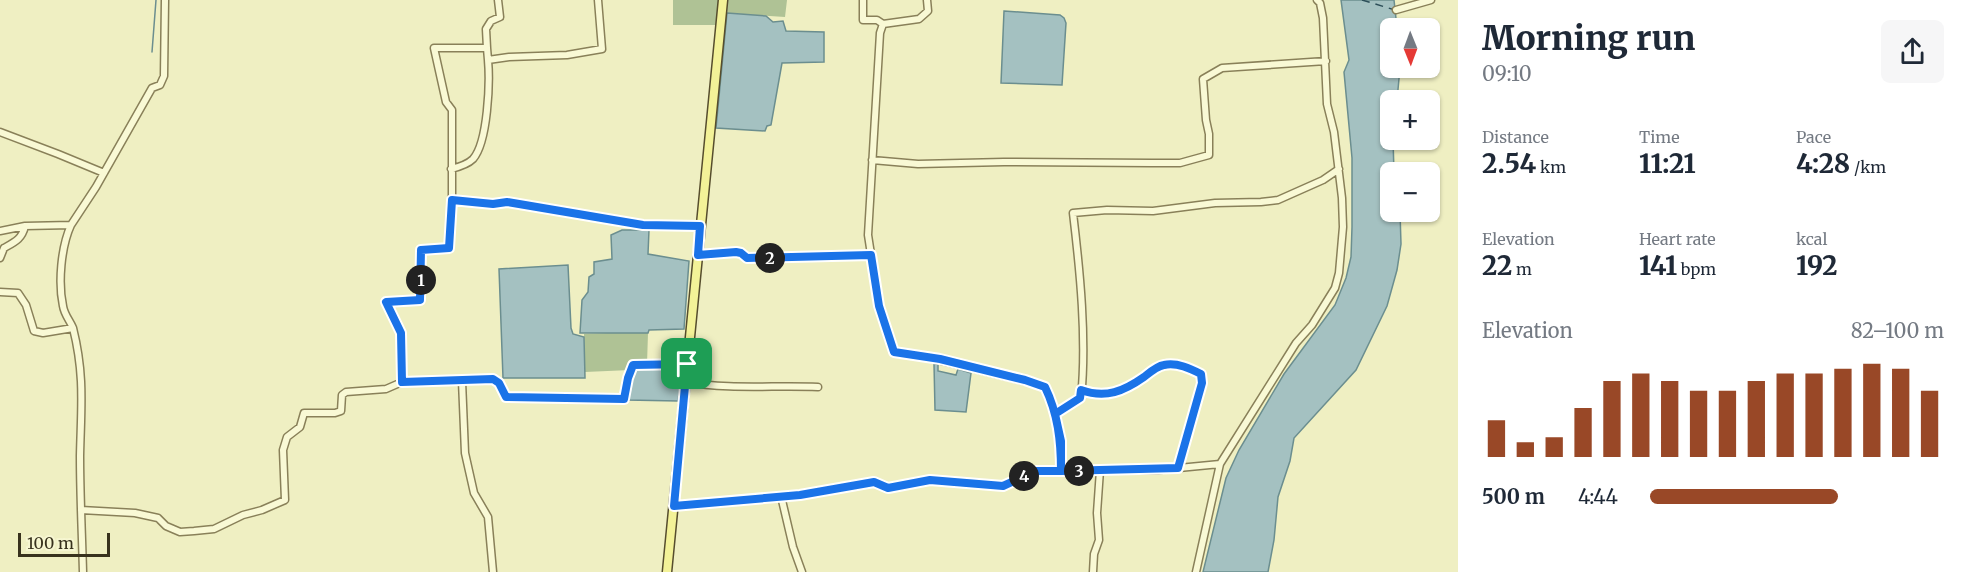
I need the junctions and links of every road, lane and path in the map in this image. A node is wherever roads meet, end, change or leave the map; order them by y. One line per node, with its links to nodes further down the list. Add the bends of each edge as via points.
1 (165, 0): 18 (street, via 164,76 160,85 152,88)
2 (498, 0): 11 (street, via 500,17 490,21 486,29)
3 (598, 0): 12 (street, via 602,49)
4 (723, 0): 22 (main road)
5 (863, 0): 10 (street, via 863,20)
6 (927, 0): 10 (street, via 928,11 919,19)
7 (1317, 0): 13 (street, via 1323,18)
8 (1431, 0): 9 (street)
9 (1396, 10)
10 (883, 24): 15 (street)
11 (487, 48): 12 (street); 16 (street, via 434,48 446,102 452,110)
12 (488, 60): 16 (street, via 489,101 479,146 473,158)
13 (1326, 60): 15 (street, via 1222,68 1203,79 1209,155 1180,163 918,164); 17 (street, via 1327,104)
14 (0, 132): 18 (street)
15 (872, 160): 25 (street, via 868,235)
16 (452, 169): 19 (street)
17 (1339, 169): 34 (street, via 1278,200 1153,211 1073,213); 36 (street, via 1343,226 1335,288)
18 (104, 173): 20 (street)
19 (452, 200): 22 (street, via 507,202 643,225); 31 (street, via 449,248 421,250 420,300 386,302 401,333)
20 (71, 225): 21 (street); 28 (street, via 64,240 62,294 63,308)
21 (25, 226): 23 (street); 26 (street, via 23,234 4,248)
22 (700, 226): 24 (main road)
23 (0, 231)
24 (698, 255): 25 (street); 29 (main road)
25 (871, 255): 35 (street, via 879,306 894,352 971,366 1045,387)
26 (0, 258)
27 (0, 292): 28 (street, via 18,293 34,331)
28 (73, 328): 42 (street, via 83,403)
29 (687, 364): 30 (street, via 633,365 624,399 506,397 493,379); 32 (main road)
30 (462, 381): 31 (street); 44 (street, via 465,453 474,493 489,517)
31 (402, 382): 42 (street, via 386,389 346,392 342,395 341,411 335,413 304,413 300,427 287,437 283,450 285,500 278,504 214,529 180,532 158,518)
32 (686, 382): 33 (street); 41 (main road)
33 (818, 387)
34 (1081, 390): 35 (street, via 1080,398); 37 (street, via 1115,393 1164,365 1178,365 1201,374 1202,383)
35 (1055, 414): 39 (street, via 1061,441)
36 (1220, 464): 37 (street); 48 (street)
37 (1178, 468): 38 (street)
38 (1100, 470): 39 (street); 47 (street, via 1099,540)
39 (1061, 471): 40 (street, via 1036,471 1003,486 930,480 888,488 874,482)
40 (782, 496): 41 (street); 46 (street)
41 (674, 506): 45 (main road)
42 (81, 510): 43 (street)
43 (83, 572)
44 (493, 572)
45 (667, 572)
46 (802, 572)
47 (1093, 572)
48 (1196, 572)

